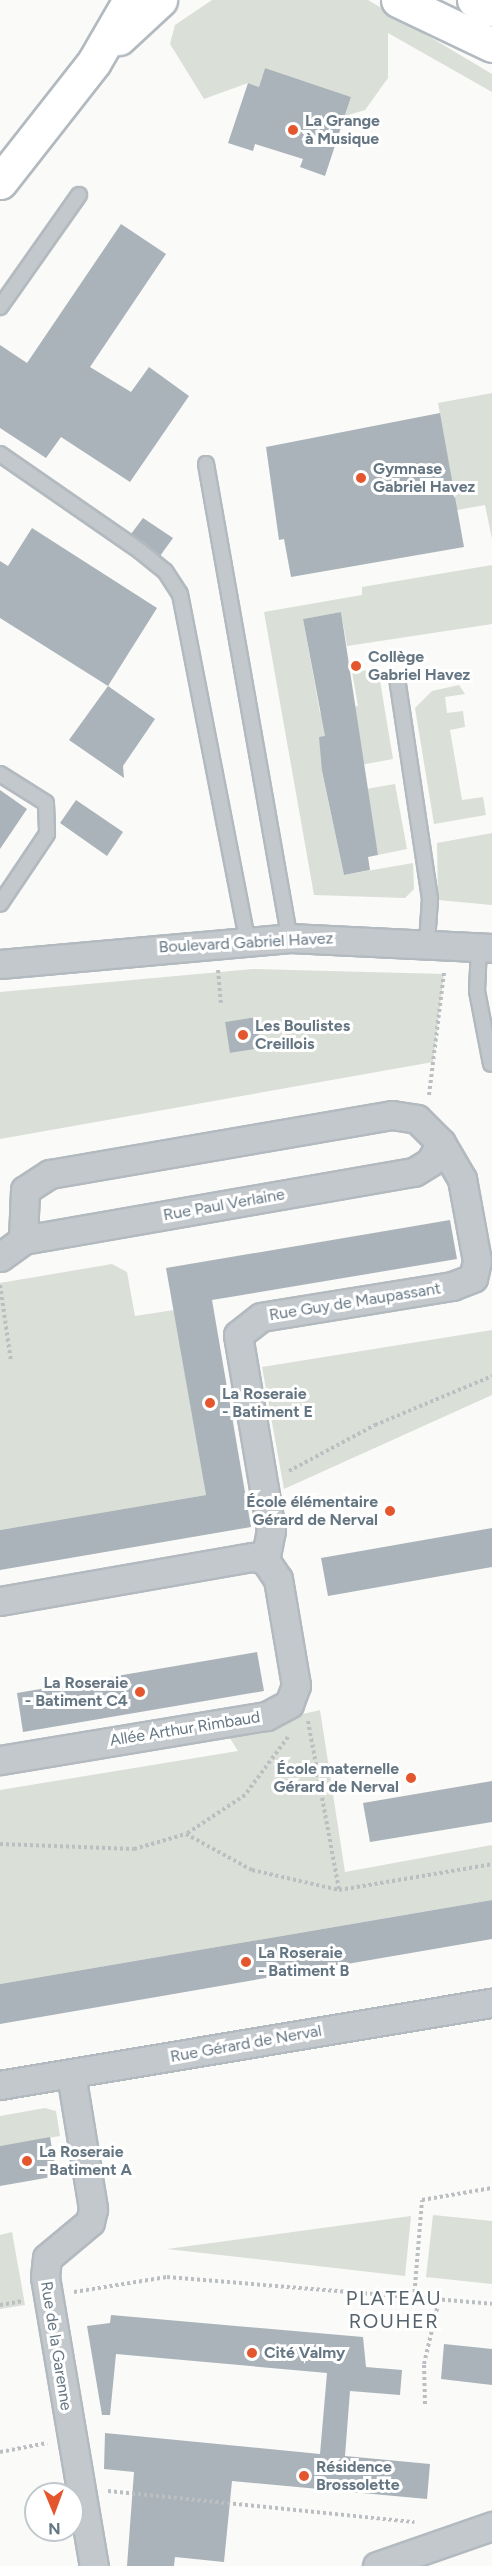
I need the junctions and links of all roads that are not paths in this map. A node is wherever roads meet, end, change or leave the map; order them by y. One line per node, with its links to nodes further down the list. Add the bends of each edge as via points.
1 (130, 0): 7 (street)
2 (160, 0): 7 (street)
3 (398, 0): 6 (street)
4 (474, 0): 5 (street)
5 (492, 9)
6 (492, 45)
7 (94, 62): 8 (street)
8 (0, 182)
9 (79, 195): 10 (lane)
10 (0, 307)
11 (0, 454): 17 (lane, via 140,551 165,571 180,594)
12 (206, 464): 16 (lane)
13 (397, 678): 18 (lane)
14 (0, 774): 15 (lane, via 46,803 48,834)
15 (0, 904)
16 (290, 938): 17 (street, Boulevard Gabriel Havez); 18 (street, Boulevard Gabriel Havez)
17 (247, 940): 20 (street, Boulevard Gabriel Havez)
18 (436, 943): 19 (street, Boulevard Gabriel Havez)
19 (486, 947): 21 (lane, via 477,991)
20 (0, 964)
21 (491, 1064)
22 (433, 1134): 23 (street, Rue Paul Verlaine, via 430,1162 414,1172); 23 (street, via 392,1114 41,1177 21,1201); 25 (street, Rue Guy de Maupassant, via 462,1179 477,1261 473,1278 452,1286 261,1317 238,1335 271,1530)
23 (23, 1240): 24 (street, Rue Paul Verlaine)
24 (0, 1257)
25 (265, 1560): 26 (street, via 238,1556); 27 (street, Allée Arthur Rimbaud, via 282,1593 294,1695 285,1708 267,1716)
26 (0, 1601)
27 (0, 1760)
28 (492, 2002): 29 (street, Rue Gérard de Nerval)
29 (71, 2074): 30 (street, Rue Gérard de Nerval); 32 (street, Rue de la Garenne, via 93,2209 85,2227 47,2258 47,2297)
30 (0, 2085)
31 (492, 2526): 33 (street)
32 (94, 2566)
33 (377, 2566)

